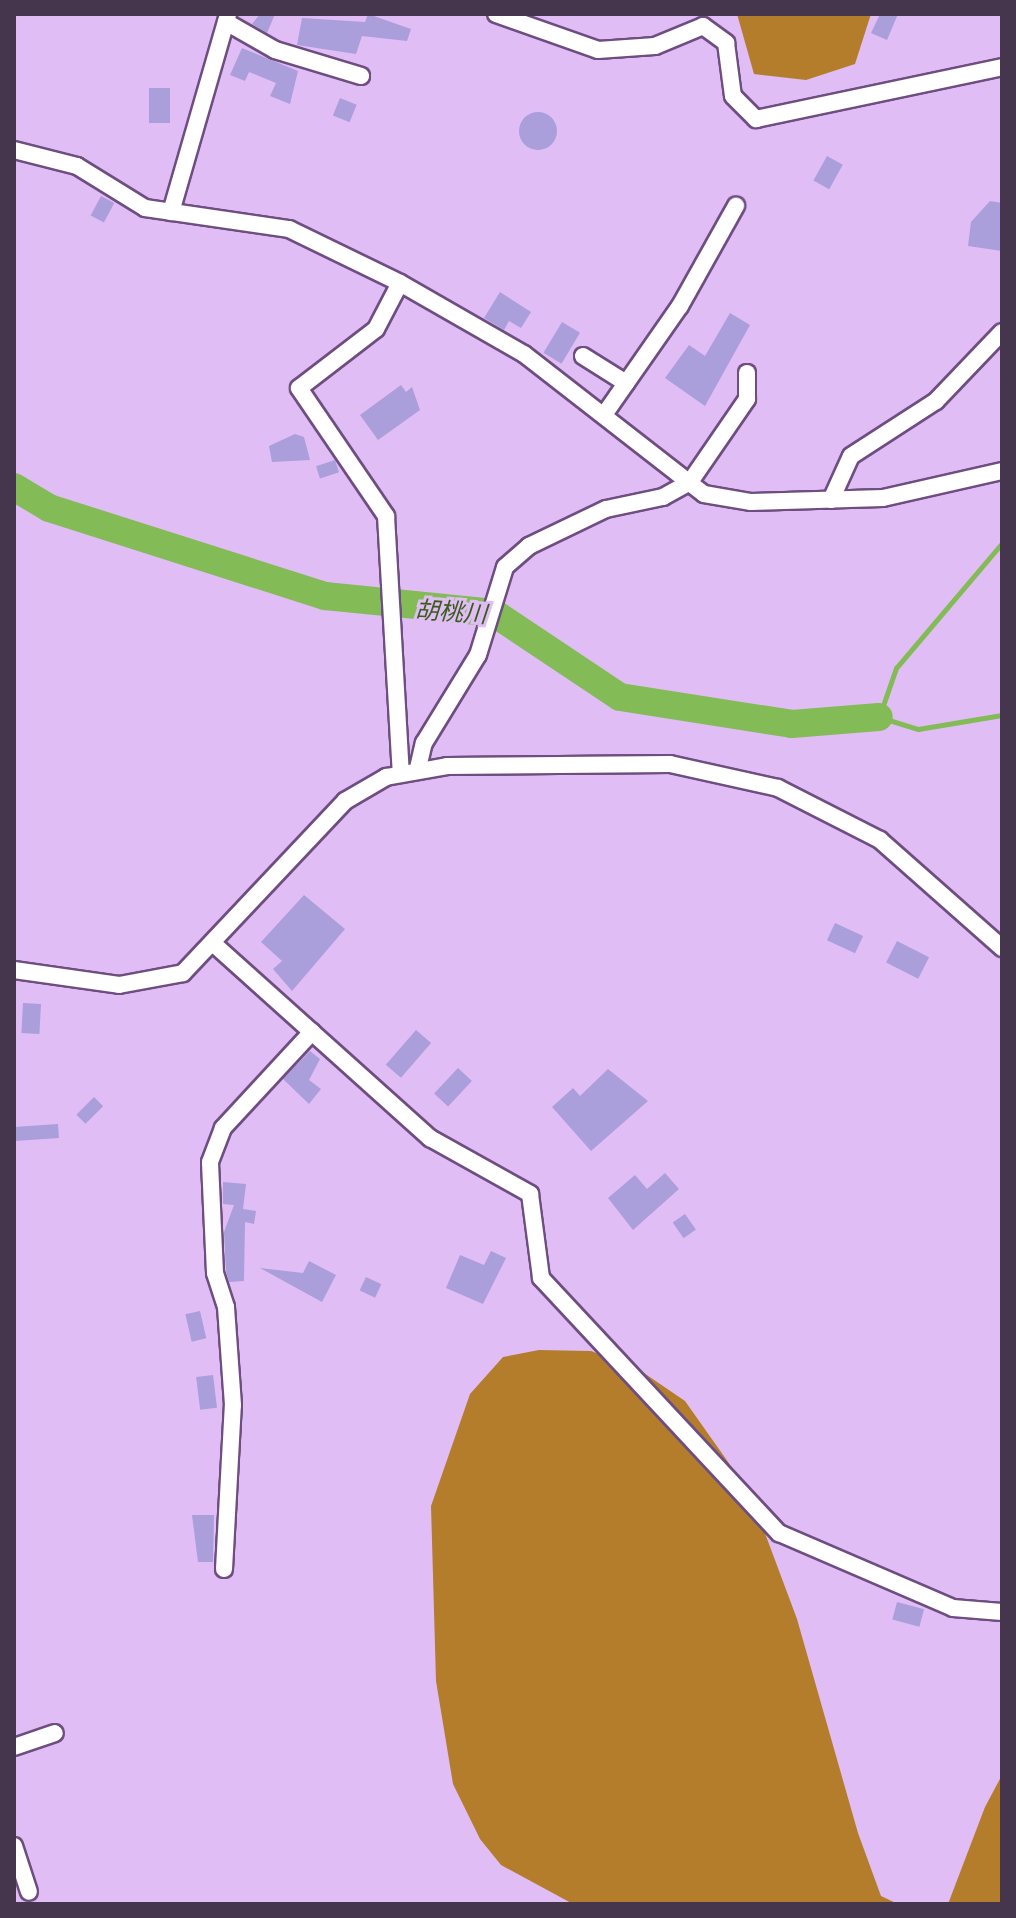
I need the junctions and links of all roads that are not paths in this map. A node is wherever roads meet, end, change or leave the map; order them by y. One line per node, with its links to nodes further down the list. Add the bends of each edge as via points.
1 (496, 14): 3 (street, via 598,50 655,46 703,26 726,43 733,96 756,119)
2 (227, 18): 4 (street, via 275,50); 7 (street)
3 (1002, 67)
4 (361, 76)
5 (14, 150): 7 (street, via 77,166 145,208)
6 (736, 206): 12 (street)
7 (171, 212): 8 (street, via 289,229)
8 (400, 283): 13 (street, via 524,354); 18 (street, via 376,329 299,388 375,491 386,516)
9 (1002, 332): 16 (street, via 936,401 851,456)
10 (583, 356): 12 (street)
11 (747, 373): 15 (street, via 747,399)
12 (626, 383): 13 (street)
13 (606, 412): 15 (street)
14 (1002, 471): 16 (street, via 899,496)
15 (690, 482): 16 (street, via 724,500); 17 (street, via 663,497 606,509 513,558 496,588 478,655 424,743)
16 (831, 500)
17 (418, 768): 18 (street); 20 (street, via 658,763 760,782 880,840)
18 (401, 773): 19 (street, via 345,801)
19 (216, 946): 21 (street, via 195,967 151,984); 22 (street)
20 (1002, 948)
21 (14, 970)
22 (312, 1032): 23 (street, via 223,1128 210,1162 215,1273 226,1307 233,1405); 24 (street, via 430,1138 530,1194 541,1278 779,1533 841,1566 953,1608)
23 (224, 1569)
24 (1002, 1612)
25 (55, 1733): 26 (street)
26 (14, 1747)
27 (14, 1846): 28 (street)
28 (29, 1892)

